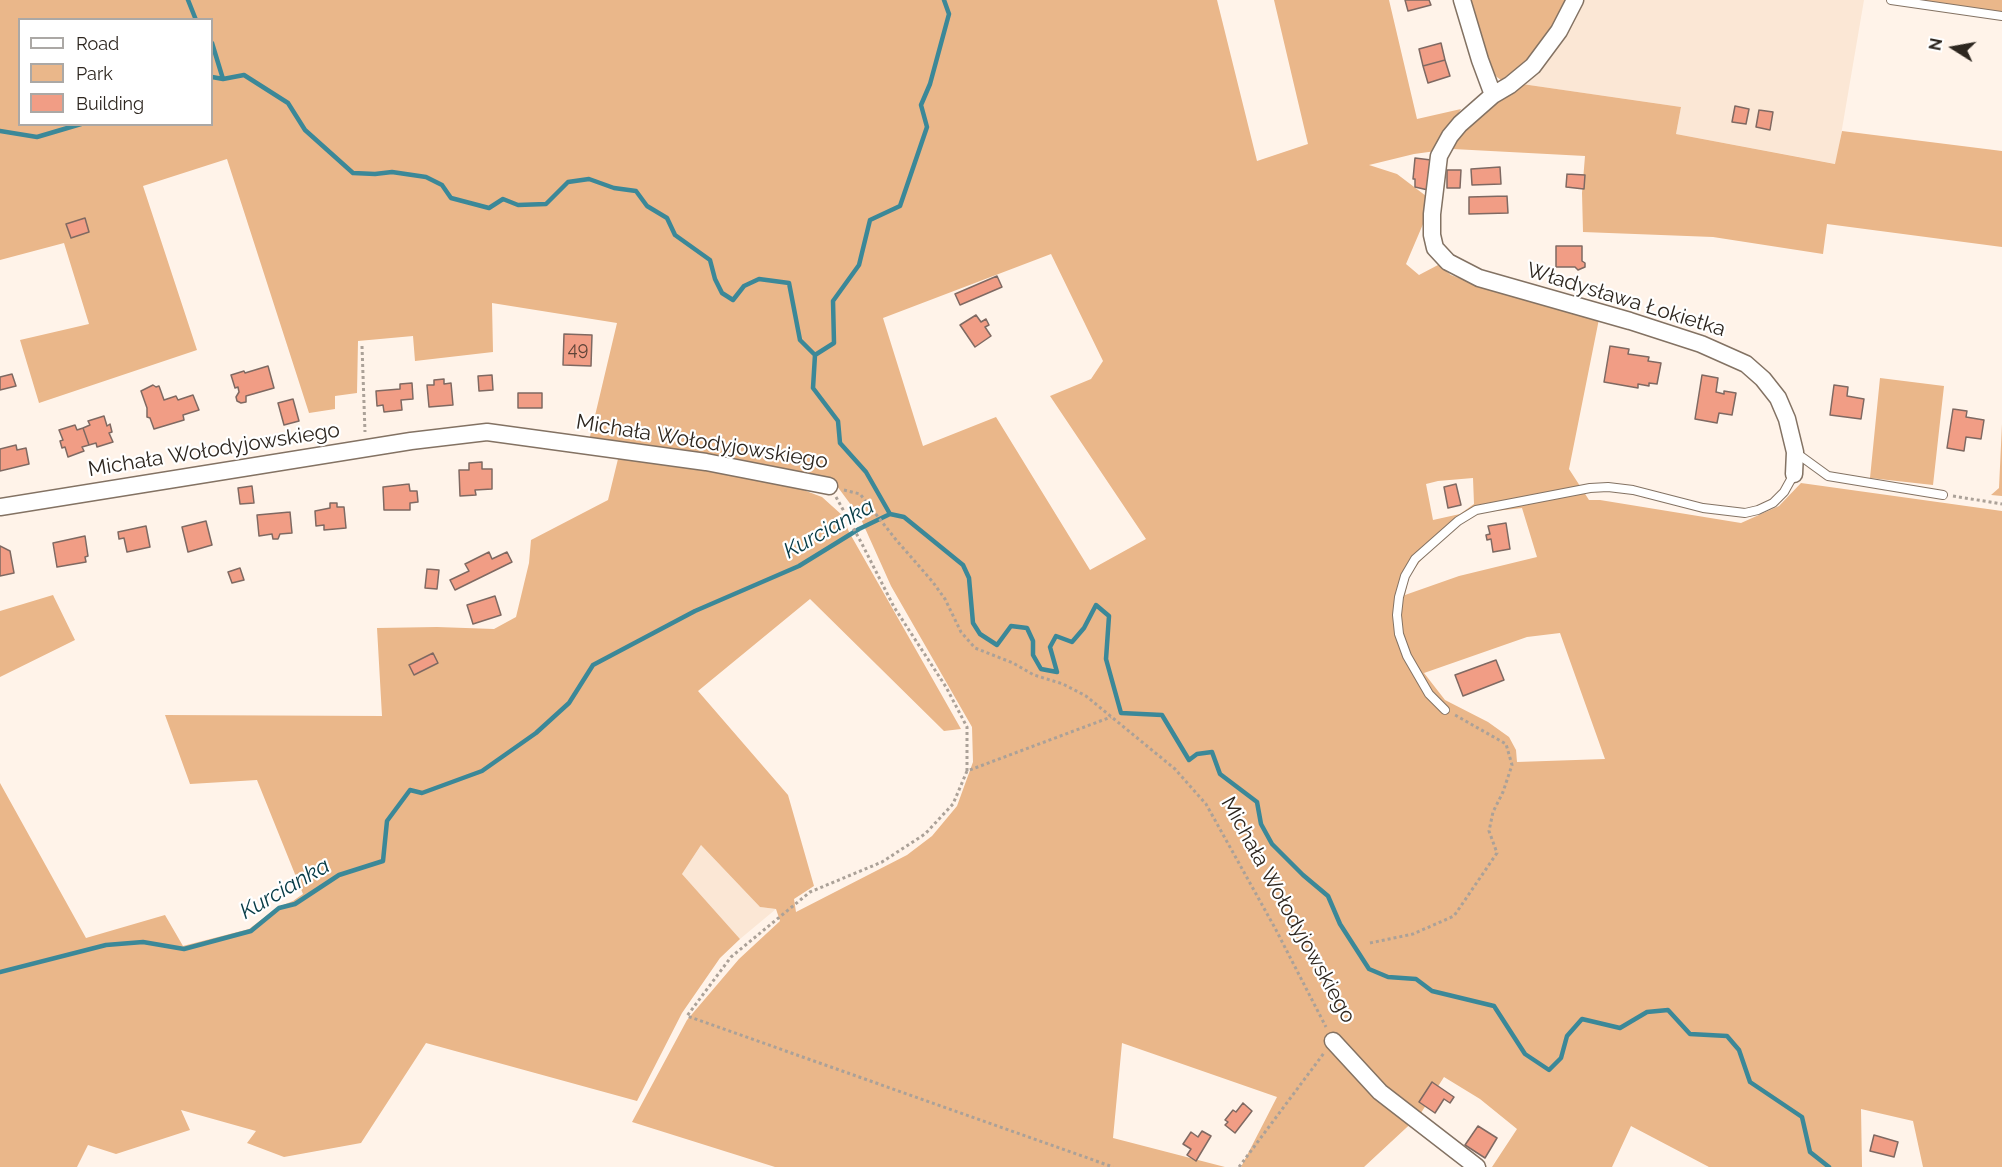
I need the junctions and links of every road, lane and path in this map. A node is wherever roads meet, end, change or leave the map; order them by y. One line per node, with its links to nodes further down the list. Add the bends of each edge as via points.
1 (1462, 0): 5 (street)
2 (1575, 0): 5 (street, via 1559,31 1533,66)
3 (1891, 0): 4 (lane)
4 (2002, 16)
5 (1493, 94): 8 (street, Władysława Łokietka, via 1449,136 1439,156 1432,214 1435,248 1448,262 1479,278 1630,321 1701,344 1746,364 1778,398)
6 (362, 346): 7 (path)
7 (366, 448): 10 (street, Michała Wołodyjowskiego, via 487,432 706,462); 13 (street, Michała Wołodyjowskiego)
8 (1795, 452): 9 (street, Władysława Łokietka); 11 (lane, via 1828,476)
9 (1794, 474): 14 (lane, Władysława Łokietka, via 1773,502 1745,513 1608,487 1476,510 1458,521 1415,559 1405,576 1397,615 1399,634 1412,665)
10 (829, 486): 15 (path, Michała Wołodyjowskiego, via 860,494 932,581 961,632 975,648 1063,684 1086,696); 16 (path, via 894,607 946,687 967,728)
11 (1943, 495): 12 (path)
12 (2002, 504)
13 (0, 507)
14 (1445, 710): 17 (path, via 1506,744 1512,765 1489,831 1497,853 1454,916 1413,934)
15 (1111, 717): 16 (path); 18 (path, Michała Wołodyjowskiego, via 1175,769 1206,804)
16 (967, 771): 19 (path, via 953,804 925,834 882,862 810,892 731,957 687,1016)
17 (1370, 943)
18 (1333, 1041): 20 (path); 21 (street, Michała Wołodyjowskiego, via 1380,1092)
19 (1113, 1167)
20 (1239, 1167)
21 (1477, 1167)

